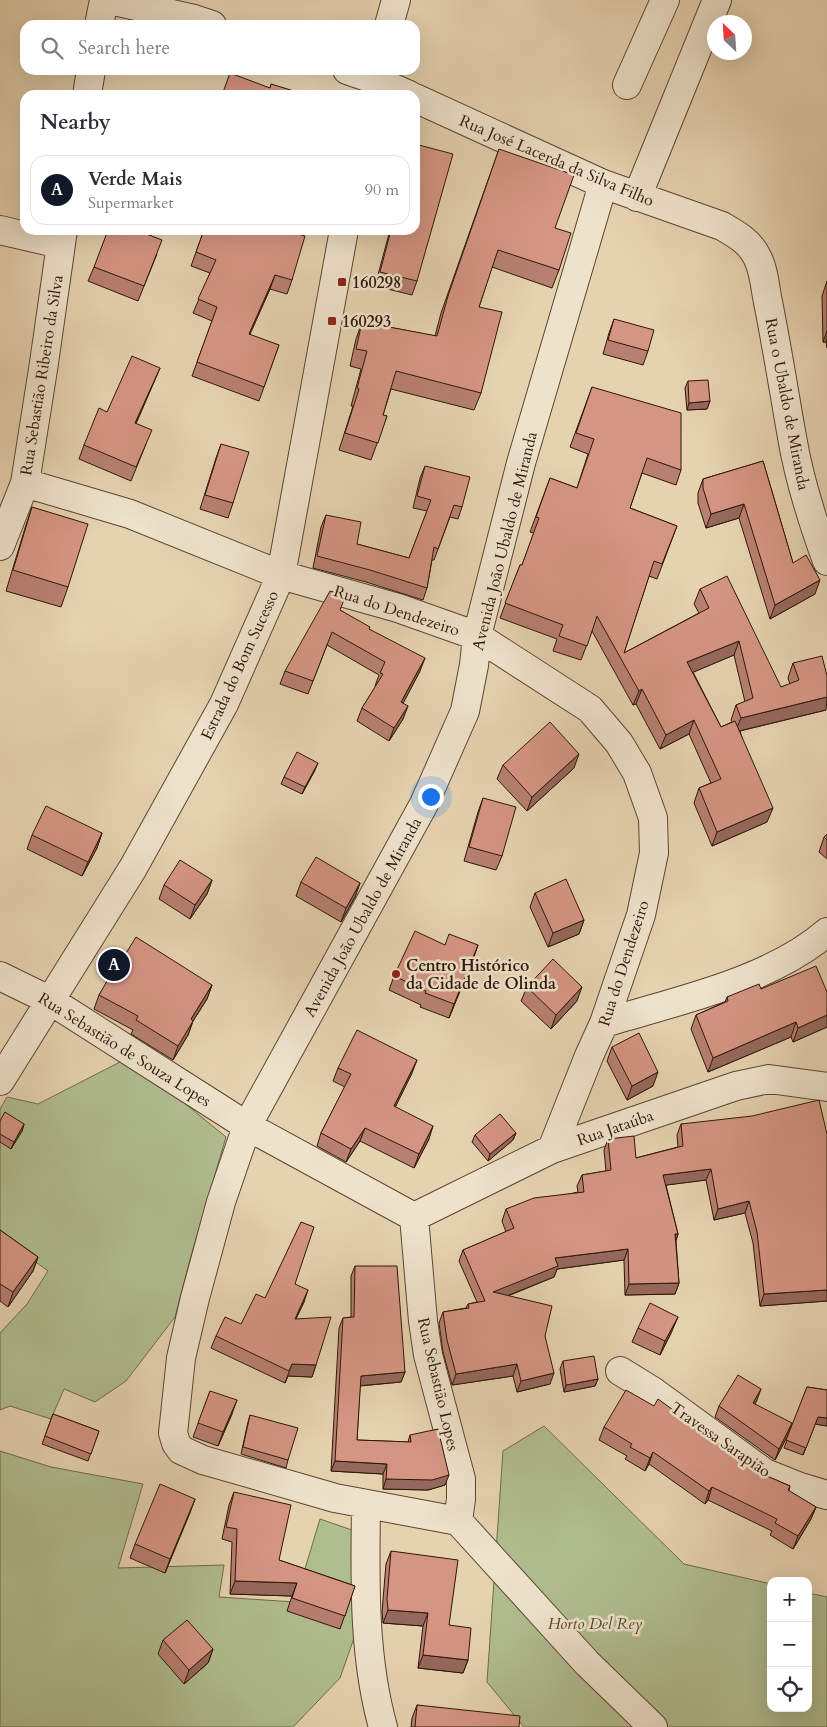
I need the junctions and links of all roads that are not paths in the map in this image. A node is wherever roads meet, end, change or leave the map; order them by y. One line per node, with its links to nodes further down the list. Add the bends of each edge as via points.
1 (104, 0): 6 (street)
2 (110, 0): 7 (street)
3 (396, 0): 8 (street)
4 (665, 0): 12 (street)
5 (717, 0): 17 (street)
6 (100, 20)
7 (197, 20)
8 (390, 20)
9 (90, 75): 13 (street)
10 (359, 75): 11 (street)
11 (373, 81): 14 (street)
12 (628, 85)
13 (87, 90)
14 (396, 90)
15 (420, 100): 16 (street, Rua José Lacerda da Silva Filho)
16 (603, 184): 17 (street, Rua José Lacerda da Silva Filho); 28 (street, Avenida João Ubaldo de Miranda, via 521,463)
17 (637, 197): 23 (street, Rua José Lacerda da Silva Filho, via 722,226 737,235 757,255)
18 (0, 230): 19 (street)
19 (20, 232)
20 (44, 235): 22 (street)
21 (343, 235): 27 (street, Estrada do Bom Sucesso)
22 (62, 237): 24 (street, Rua Sebastião Ribeiro da Silva)
23 (763, 275): 26 (street, Rua o Ubaldo de Miranda, via 792,439 811,515)
24 (25, 483): 25 (street, Rua Sebastião Ribeiro da Silva); 27 (street, Rua do Dendezeiro, via 130,514)
25 (0, 546)
26 (827, 561)
27 (281, 575): 28 (street, Rua do Dendezeiro, via 398,608); 31 (street, Estrada do Bom Sucesso, via 224,704 133,868)
28 (477, 636): 32 (street, Rua do Dendezeiro, via 590,709 619,743 637,773 653,818 654,853 641,915); 35 (street, Avenida João Ubaldo de Miranda, via 465,711 424,804)
29 (827, 932): 32 (street, via 780,963 741,981)
30 (0, 976): 31 (street, Rua Sebastião de Souza Lopes)
31 (52, 1001): 33 (street, Estrada do Bom Sucesso); 35 (street, Rua Sebastião de Souza Lopes)
32 (604, 1024): 36 (street, Rua do Dendezeiro)
33 (0, 1081)
34 (827, 1087): 36 (street, Rua Jataúba, via 769,1079 736,1086)
35 (247, 1126): 37 (street, Rua Sebastião de Souza Lopes); 40 (street, Avenida João Ubaldo de Miranda, via 195,1298 181,1358 173,1434 180,1450 203,1460)
36 (552, 1149): 37 (street, Rua Jataúba)
37 (414, 1217): 41 (street, Rua Sebastião Lopes, via 428,1355 461,1480)
38 (620, 1372): 39 (street, Travessa Sarapião, via 654,1392 765,1473)
39 (827, 1494)
40 (366, 1505): 41 (street); 42 (street, via 369,1650)
41 (458, 1521): 43 (street, via 587,1663)
42 (383, 1727)
43 (653, 1727)

